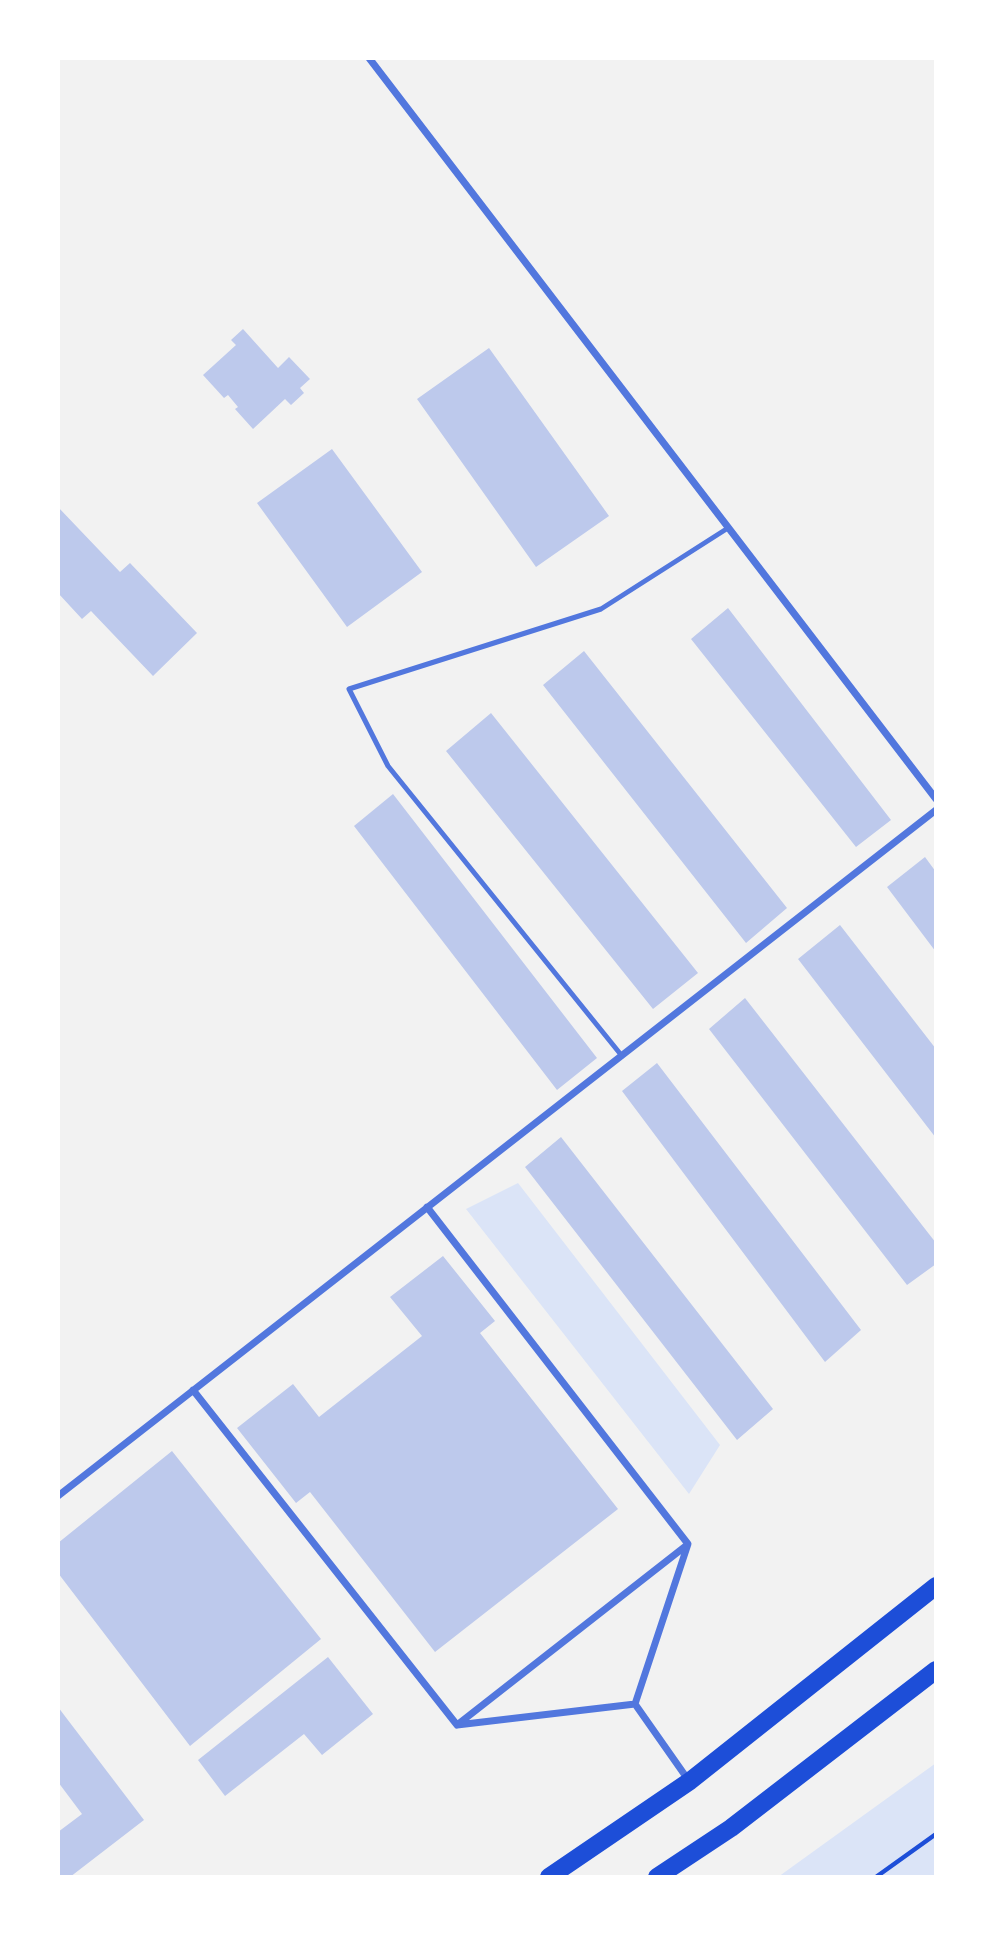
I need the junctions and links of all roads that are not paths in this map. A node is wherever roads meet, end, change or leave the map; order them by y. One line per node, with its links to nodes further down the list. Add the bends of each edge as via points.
1 (369, 58): 2 (street)
2 (728, 528): 3 (street); 5 (lane, via 601,609 349,690 387,766)
3 (936, 799)
4 (936, 810): 5 (street)
5 (622, 1056): 6 (street)
6 (427, 1208): 7 (street); 9 (street)
7 (193, 1390): 8 (street); 13 (street)
8 (58, 1496)
9 (688, 1544): 12 (street); 13 (street)
10 (936, 1586): 14 (main road)
11 (936, 1670): 16 (main road, via 731,1828)
12 (635, 1704): 13 (street); 14 (street)
13 (457, 1725)
14 (690, 1781): 15 (main road)
15 (549, 1877)
16 (657, 1877)

